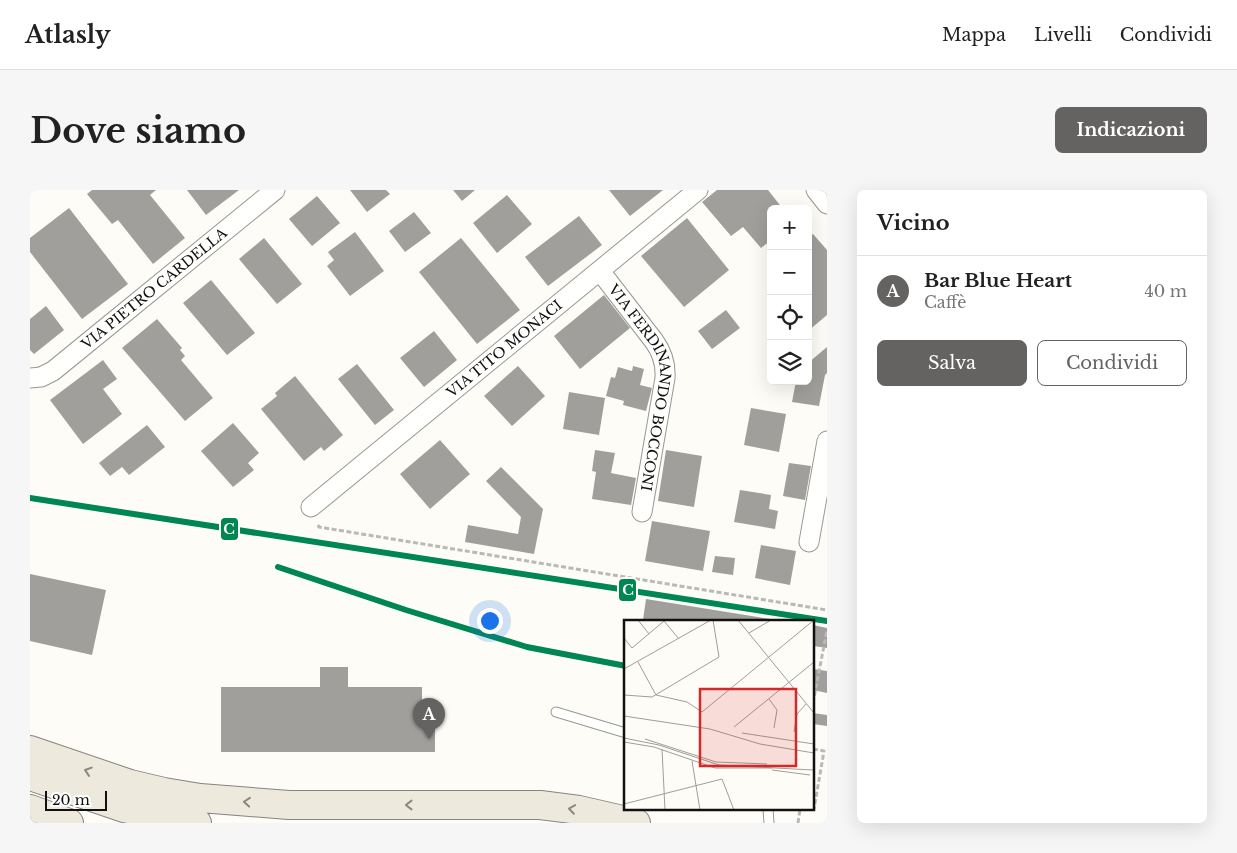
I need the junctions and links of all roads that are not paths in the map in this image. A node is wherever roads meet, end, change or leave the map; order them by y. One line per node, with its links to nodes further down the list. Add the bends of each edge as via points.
1 (275, 190): 6 (street, VIA PIETRO CARDELLA, via 53,371)
2 (698, 190): 5 (street, VIA TITO MONACI)
3 (816, 190): 4 (street)
4 (827, 204)
5 (600, 271): 8 (street, VIA TITO MONACI); 9 (street, VIA FERDINANDO BOCCONI, via 658,346 665,365)
6 (30, 378)
7 (827, 441): 10 (street)
8 (311, 507)
9 (642, 512)
10 (809, 542)
11 (556, 712): 12 (lane)
12 (624, 732)
13 (30, 750): 19 (main road, one-way to 13, via 540,805 289,805 188,797 130,784)
14 (30, 776): 18 (main road, via 124,808)
15 (30, 809): 17 (main road)
16 (768, 810): 20 (lane)
17 (69, 823)
18 (197, 823)
19 (636, 823)
20 (769, 823)

